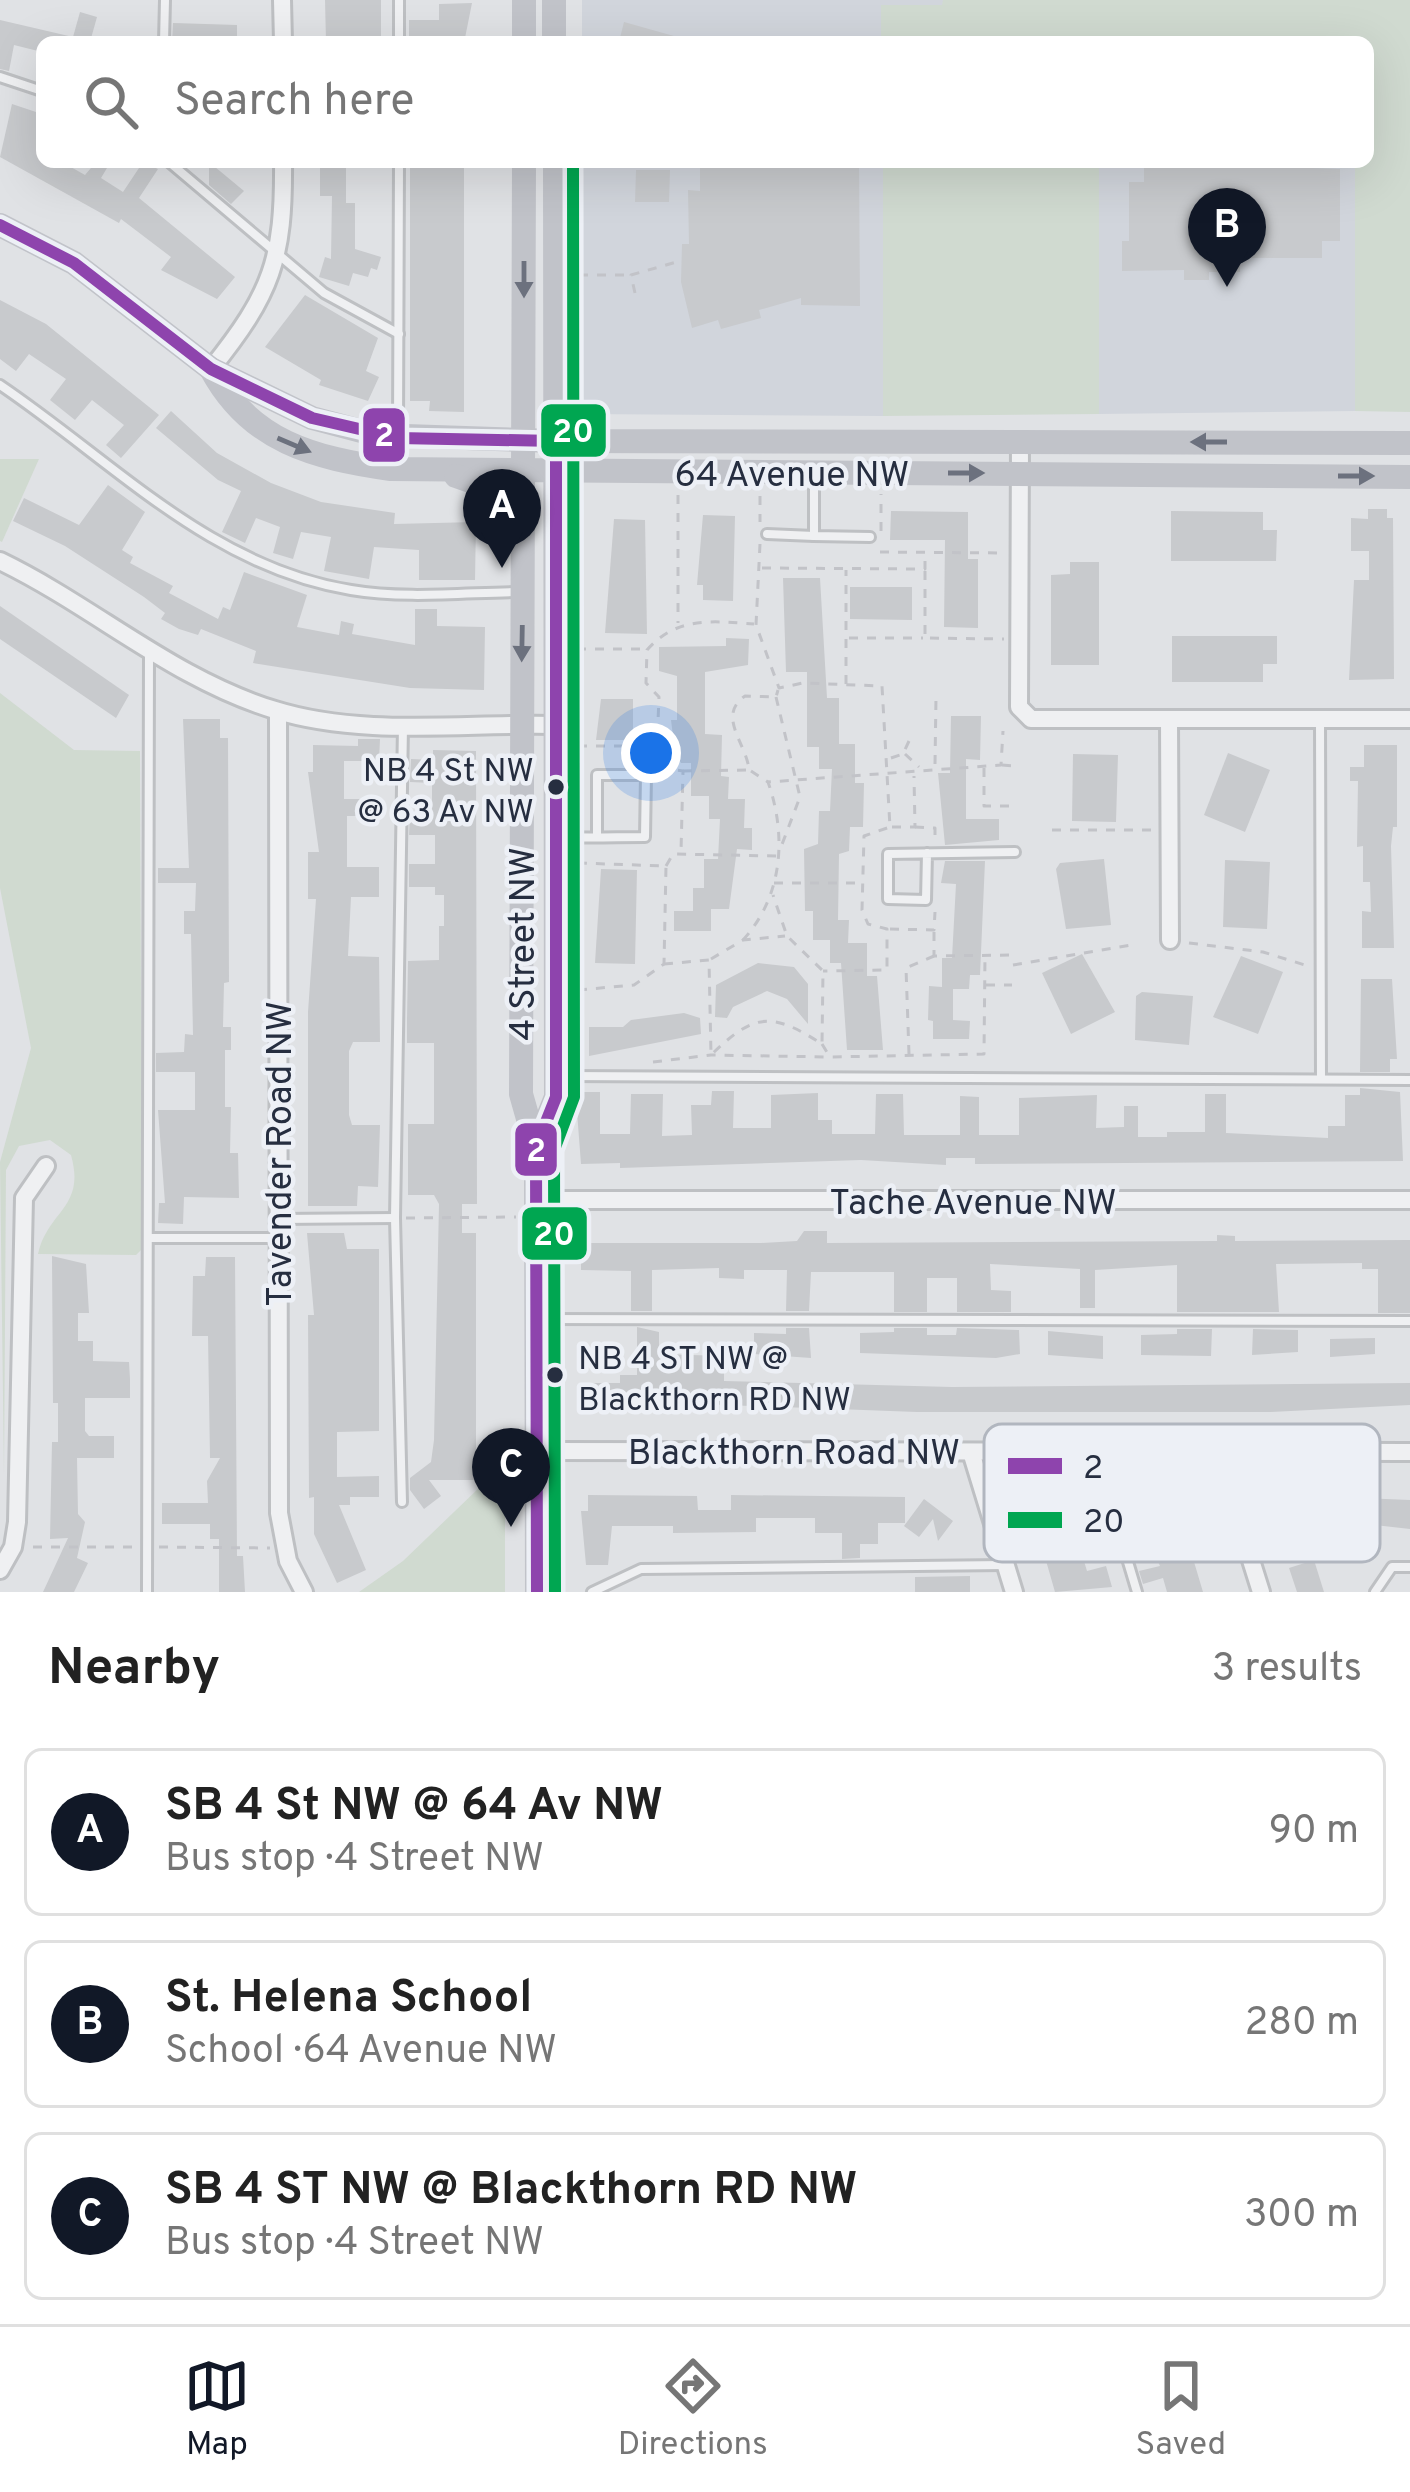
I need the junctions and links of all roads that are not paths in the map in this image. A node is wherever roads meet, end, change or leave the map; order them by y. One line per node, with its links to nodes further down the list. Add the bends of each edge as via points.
1 (165, 0): 6 (lane)
2 (282, 0): 7 (street)
3 (399, 0): 8 (lane)
4 (524, 0): 9 (main road)
5 (554, 0): 10 (main road)
6 (164, 36)
7 (283, 36)
8 (399, 36)
9 (524, 36)
10 (554, 36)
11 (0, 77): 12 (lane)
12 (36, 90)
13 (177, 168): 19 (lane)
14 (283, 168): 19 (street)
15 (399, 168): 20 (lane)
16 (524, 168): 24 (main road, 4 Street NW, one-way to 24)
17 (555, 168): 25 (main road, 4 Street NW)
18 (0, 225): 21 (main road, 64 Avenue NW, via 74,262)
19 (279, 257): 20 (lane); 21 (street, via 248,323)
20 (399, 334): 23 (lane)
21 (211, 369): 23 (main road, 64 Avenue NW, via 312,418); 28 (main road, 64 Avenue NW, one-way to 28, via 231,407 292,445 352,463)
22 (0, 385): 39 (lane, via 176,517 257,565 356,591)
23 (398, 438): 24 (main road, 64 Avenue NW)
24 (524, 440): 25 (main road, 64 Avenue NW); 29 (main road, 4 Street NW)
25 (556, 441): 26 (main road, 64 Avenue NW); 30 (main road, 4 Street NW)
26 (1020, 442): 27 (main road, 64 Avenue NW, one-way to 26); 32 (street)
27 (1410, 443)
28 (443, 471): 29 (main road, 64 Avenue NW); 34 (main road, via 487,487)
29 (523, 471): 30 (main road, 64 Avenue NW); 34 (main road, 4 Street NW)
30 (555, 471): 31 (main road, 64 Avenue NW); 47 (main road, 4 Street NW)
31 (814, 473): 32 (main road, 64 Avenue NW, one-way to 32); 36 (lane)
32 (1021, 473): 33 (main road, 64 Avenue NW, one-way to 33); 44 (street, via 1019,707 1031,719)
33 (1410, 477)
34 (523, 526): 39 (main road, 4 Street NW)
35 (767, 535): 36 (lane)
36 (814, 536): 37 (lane)
37 (870, 537)
38 (0, 561): 40 (street, via 56,588)
39 (523, 592): 46 (main road, 4 Street NW, one-way to 46)
40 (149, 654): 41 (street); 62 (lane)
41 (278, 712): 45 (street); 61 (street, Tavender Road NW)
42 (1410, 718): 43 (street)
43 (1320, 719): 44 (street); 54 (lane)
44 (1168, 720): 52 (street)
45 (403, 724): 46 (street); 60 (lane)
46 (521, 724): 47 (street); 56 (main road, 4 Street NW, via 521,1094)
47 (552, 725): 48 (main road, 4 Street NW)
48 (553, 837): 49 (lane); 53 (main road, 4 Street NW)
49 (597, 837): 49 (lane, via 645,837 646,775 597,775)
50 (1015, 852): 51 (lane)
51 (927, 853): 51 (lane, via 888,854 888,899 926,900)
52 (1170, 940)
53 (556, 1076): 54 (lane); 56 (main road, 4 Street NW)
54 (1321, 1079): 55 (lane)
55 (1410, 1080)
56 (536, 1147): 59 (main road, 4 Street NW)
57 (46, 1166): 75 (street, via 24,1198 14,1547)
58 (1410, 1201): 59 (street, Tache Avenue NW)
59 (536, 1209): 63 (main road, 4 Street NW)
60 (395, 1218): 61 (lane); 69 (lane)
61 (278, 1229): 62 (lane); 77 (street, Tavender Road NW, via 278,1513)
62 (148, 1238): 76 (lane)
63 (538, 1319): 64 (lane); 65 (main road, 4 Street NW)
64 (1410, 1321)
65 (538, 1451): 66 (street, Blackthorn Road NW); 78 (main road, 4 Street NW)
66 (971, 1452): 67 (street, Blackthorn Road NW); 68 (street)
67 (984, 1452)
68 (984, 1494)
69 (402, 1502)
70 (1005, 1562): 73 (street)
71 (1128, 1562): 81 (lane)
72 (1252, 1562): 82 (street)
73 (1006, 1565): 79 (lane, via 641,1569); 80 (street)
74 (1410, 1567): 83 (lane, via 1393,1567)
75 (0, 1570)
76 (147, 1592)
77 (304, 1592)
78 (537, 1592)
79 (592, 1592)
80 (1014, 1592)
81 (1137, 1592)
82 (1261, 1592)
83 (1376, 1592)

